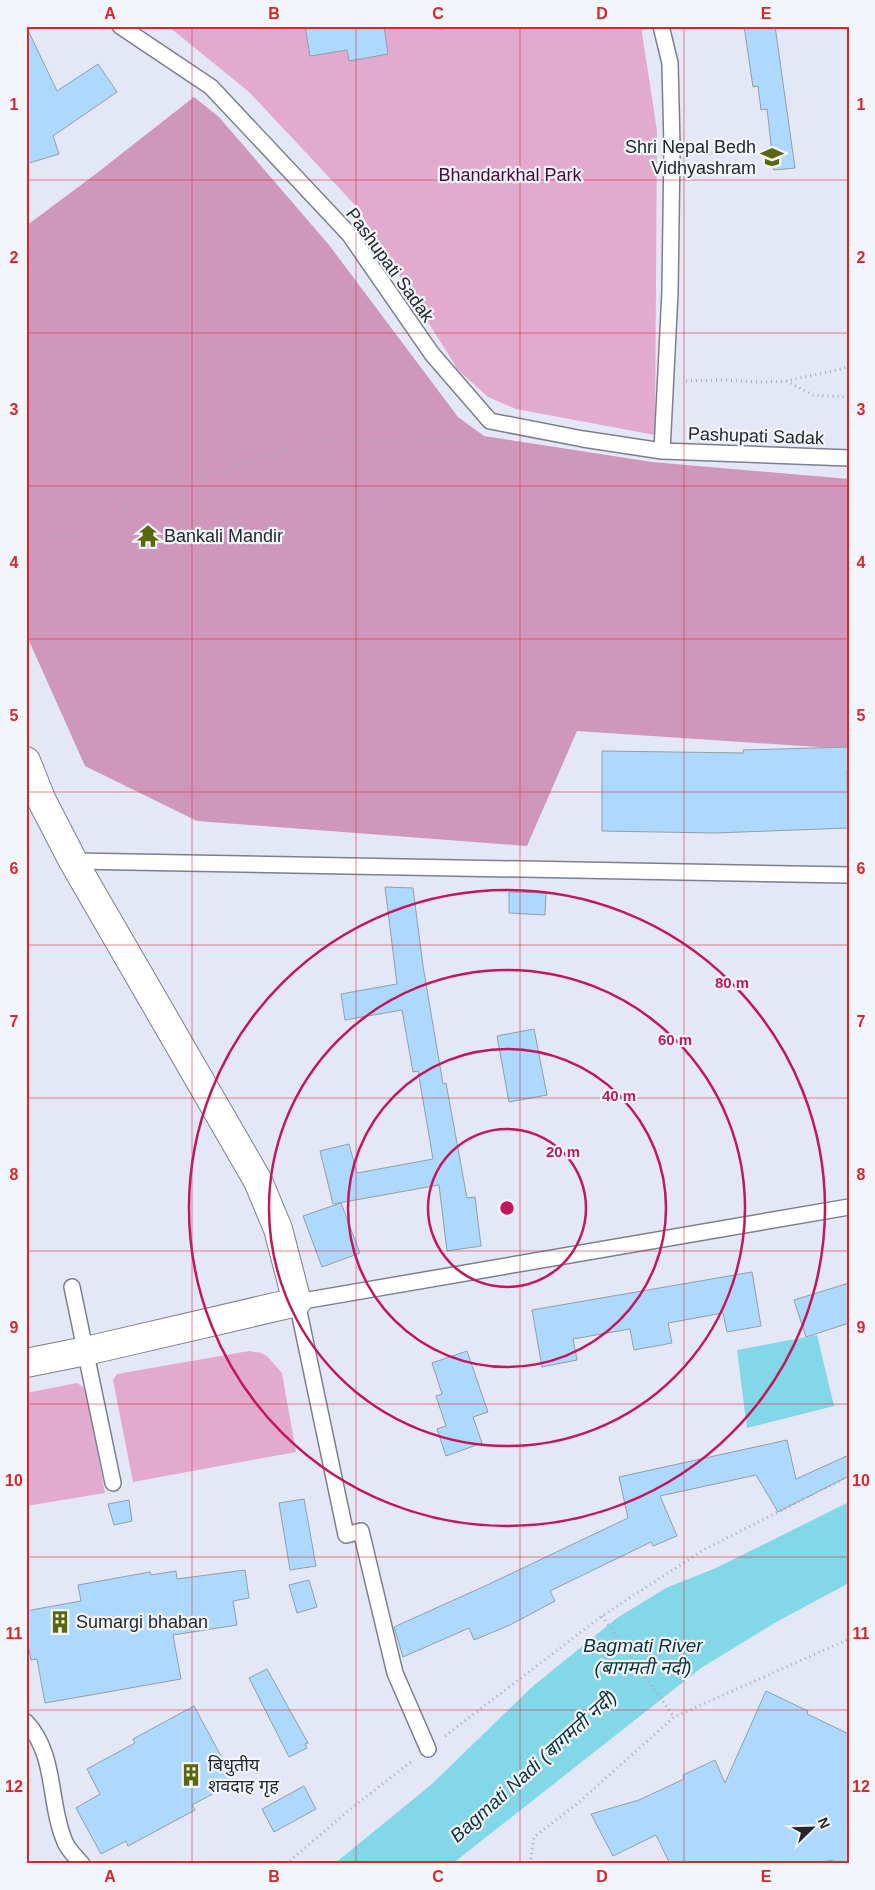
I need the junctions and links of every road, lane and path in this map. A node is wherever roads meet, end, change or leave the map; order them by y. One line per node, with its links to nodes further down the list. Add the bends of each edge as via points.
1 (120, 26): 7 (lane, Pashupati Sadak, via 211,87 349,234 432,354)
2 (661, 26): 5 (lane, Pashupati Sadak, via 670,63 672,147)
3 (849, 366): 4 (path)
4 (786, 380): 5 (path); 6 (path, via 813,395)
5 (666, 382): 8 (lane, Pashupati Sadak)
6 (849, 397)
7 (490, 421): 8 (lane, Pashupati Sadak); 10 (path, via 484,436 318,441 151,492 101,525)
8 (662, 451): 9 (lane, Pashupati Sadak)
9 (849, 458)
10 (26, 547)
11 (26, 761): 12 (street, via 42,801)
12 (73, 861): 13 (lane); 16 (street, via 258,1181 278,1229)
13 (849, 875)
14 (849, 1206): 16 (lane)
15 (72, 1287): 17 (lane)
16 (297, 1302): 17 (street); 25 (lane, via 346,1535 361,1531 396,1673)
17 (86, 1351): 18 (street); 20 (lane)
18 (26, 1363)
19 (849, 1476): 21 (path, via 705,1548)
20 (113, 1483)
21 (602, 1616): 23 (path); 25 (path)
22 (849, 1639): 23 (path)
23 (674, 1717): 28 (path, via 578,1803 534,1837)
24 (26, 1722): 26 (lane, via 44,1749 56,1815 66,1844)
25 (428, 1749): 27 (path)
26 (82, 1864)
27 (286, 1864)
28 (530, 1864)

